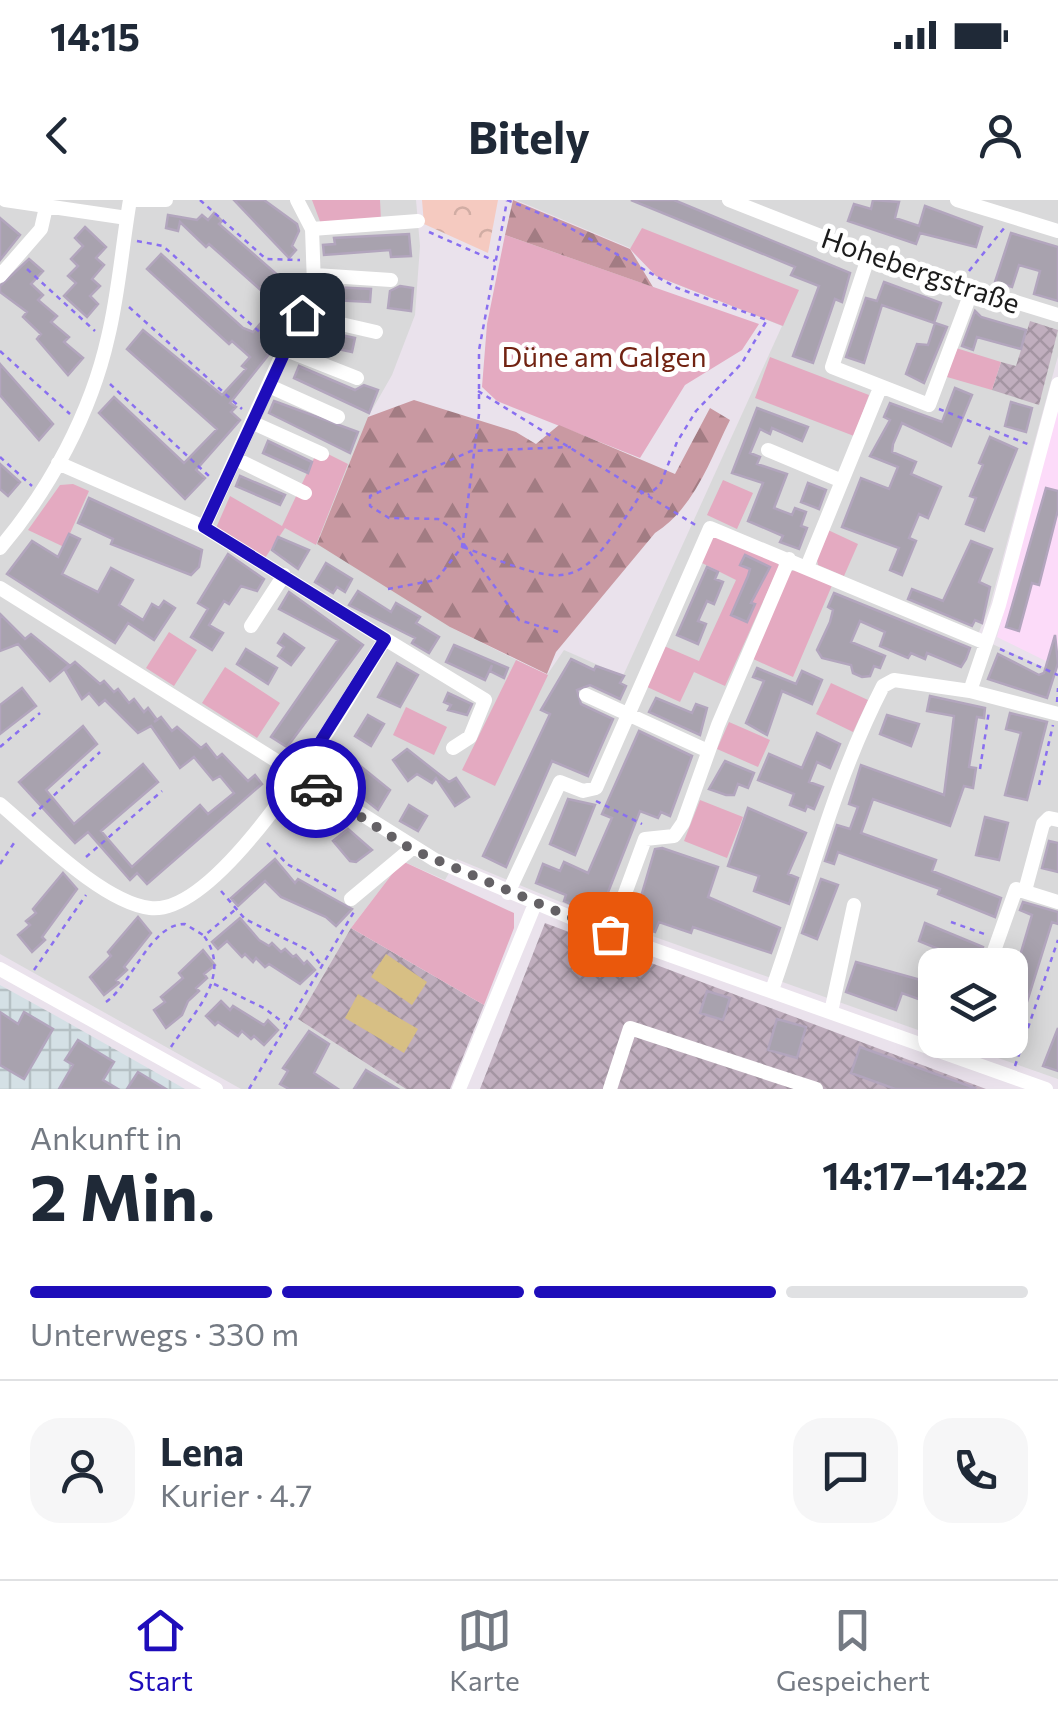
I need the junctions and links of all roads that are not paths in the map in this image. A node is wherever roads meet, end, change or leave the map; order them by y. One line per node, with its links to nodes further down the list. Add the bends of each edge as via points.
1 (5, 200): 8 (street)
2 (130, 200): 9 (street)
3 (138, 200): 4 (street)
4 (166, 200)
5 (297, 200): 11 (street)
6 (729, 200): 13 (street, Hohebergstraße)
7 (958, 200): 12 (street)
8 (46, 206): 9 (street); 15 (street, via 41,229)
9 (127, 218): 31 (street, via 107,342)
10 (418, 221): 11 (street)
11 (312, 229): 14 (street)
12 (1058, 230)
13 (868, 256): 17 (street, Hohebergstraße); 25 (street, via 832,367)
14 (315, 275): 16 (street); 18 (street)
15 (0, 276)
16 (391, 280)
17 (965, 288): 19 (street, Hohebergstraße); 25 (street, via 928,405)
18 (302, 315): 20 (street); 21 (street)
19 (1058, 315)
20 (376, 332)
21 (285, 352): 22 (street); 24 (street)
22 (357, 378)
23 (1058, 384): 42 (street)
24 (269, 386): 26 (street); 27 (street)
25 (880, 388): 32 (street)
26 (338, 416)
27 (254, 421): 29 (street); 30 (street)
28 (768, 450): 32 (street)
29 (322, 454)
30 (236, 459): 33 (street); 34 (street)
31 (58, 462): 34 (street); 35 (street)
32 (842, 480): 37 (street)
33 (304, 493)
34 (204, 527): 38 (street)
35 (0, 548)
36 (789, 559): 37 (street); 45 (street, via 708,530); 48 (street)
37 (807, 566): 42 (street)
38 (284, 576): 40 (street); 41 (street)
39 (0, 588): 49 (street)
40 (251, 626)
41 (385, 639): 47 (street, via 485,700 470,738); 49 (street)
42 (986, 643): 43 (street)
43 (970, 691): 46 (street); 62 (street, via 894,680 883,686 822,829)
44 (586, 696): 45 (street)
45 (628, 714): 48 (street); 54 (street, via 596,788 583,792 560,782)
46 (1057, 714)
47 (453, 748)
48 (708, 751): 59 (street, via 678,832 668,839 649,835)
49 (298, 777): 50 (street, via 210,878 183,904 163,908 140,906 98,883); 52 (street)
50 (0, 804)
51 (1058, 820): 53 (street, via 1043,824)
52 (411, 849): 54 (street); 55 (street)
53 (1021, 888): 56 (street); 60 (street)
54 (508, 893): 57 (street)
55 (351, 899)
56 (1058, 902)
57 (535, 904): 59 (street); 67 (street)
58 (854, 905): 63 (street)
59 (610, 934): 62 (street)
60 (995, 948)
61 (0, 969): 66 (street)
62 (772, 990): 63 (street)
63 (831, 1012): 64 (street)
64 (918, 1043)
65 (959, 1058): 70 (street)
66 (216, 1089)
67 (459, 1089)
68 (610, 1089): 69 (street, via 630,1028)
69 (816, 1089)
70 (1046, 1089)

